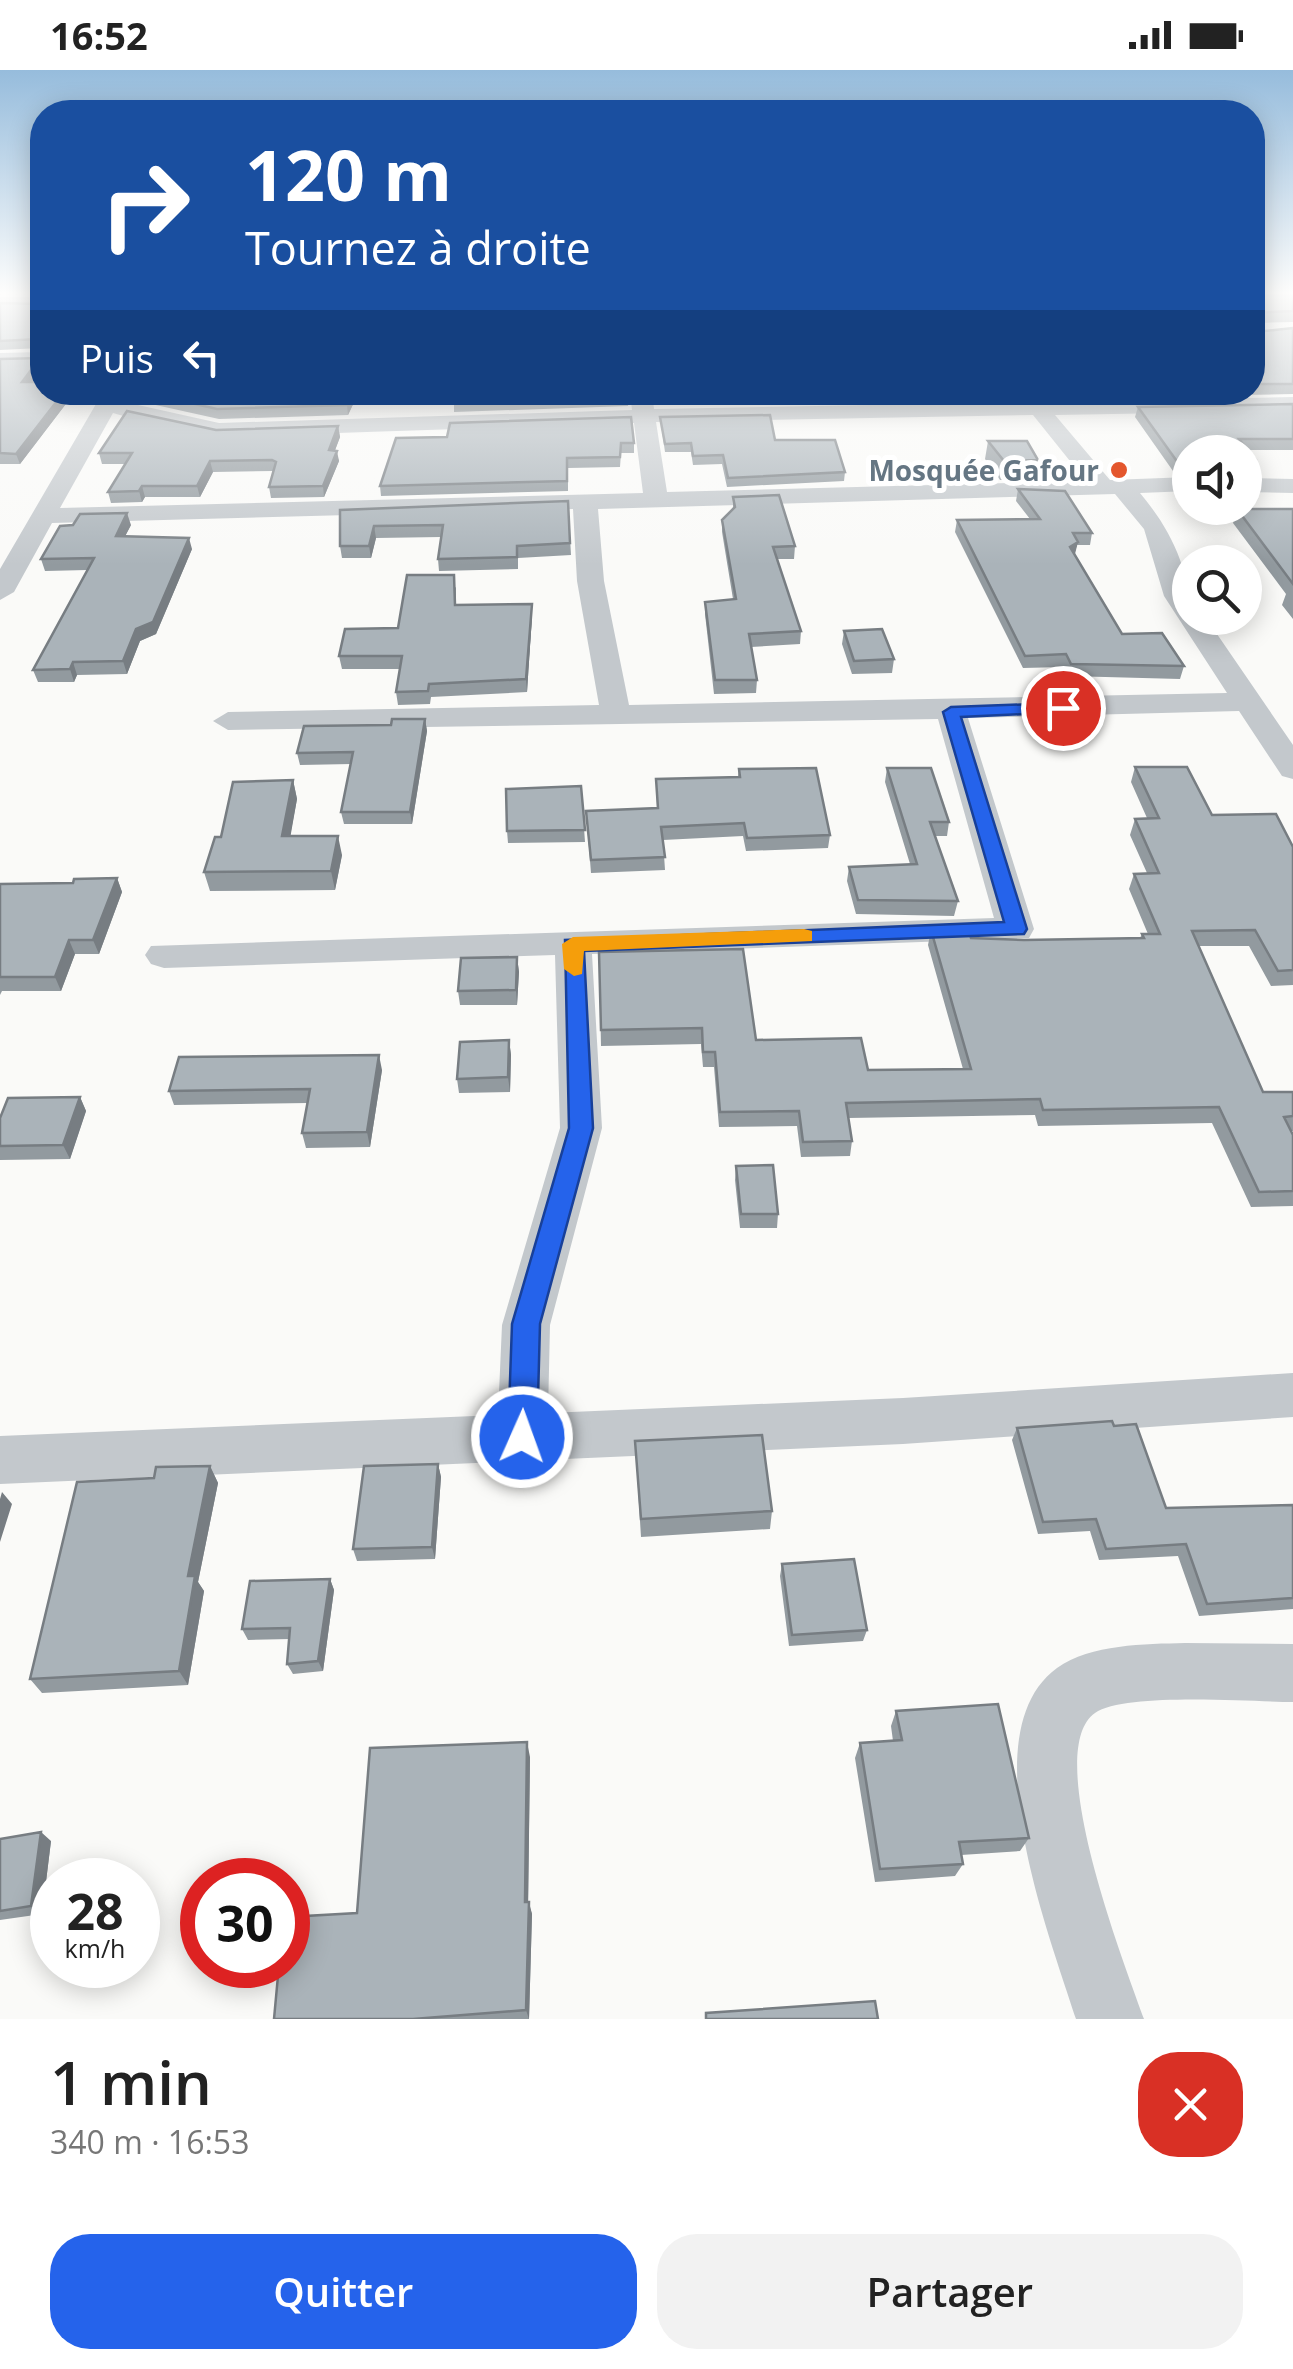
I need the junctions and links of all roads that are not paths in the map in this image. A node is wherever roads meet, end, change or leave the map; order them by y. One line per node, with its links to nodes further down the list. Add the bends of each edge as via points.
1 (1265, 404): 2 (street)
2 (1293, 404)
3 (108, 405): 12 (street)
4 (126, 405): 5 (street, via 174,424 219,430)
5 (626, 405)
6 (642, 405): 10 (street)
7 (1037, 405): 9 (street, via 1054,433)
8 (1172, 485): 9 (street)
9 (1111, 487): 10 (street); 13 (street, via 1156,528)
10 (656, 500): 11 (street)
11 (586, 502): 12 (street); 18 (street, via 588,584)
12 (45, 516): 14 (street)
13 (1172, 577)
14 (0, 592)
15 (1204, 635): 17 (street)
16 (1293, 710): 17 (street)
17 (1254, 711): 19 (street); 21 (street)
18 (615, 712): 19 (street); 20 (street)
19 (951, 712): 22 (street, via 1016,929)
20 (228, 721)
21 (1293, 769)
22 (573, 944): 23 (street); 25 (street, via 581,1128 526,1324)
23 (164, 956)
24 (1293, 1395): 25 (street)
25 (522, 1437): 26 (street)
26 (0, 1460)
27 (1293, 1673): 28 (street, via 1120,1677 1075,1688 1055,1713 1046,1770 1056,1852)
28 (1110, 2019)

